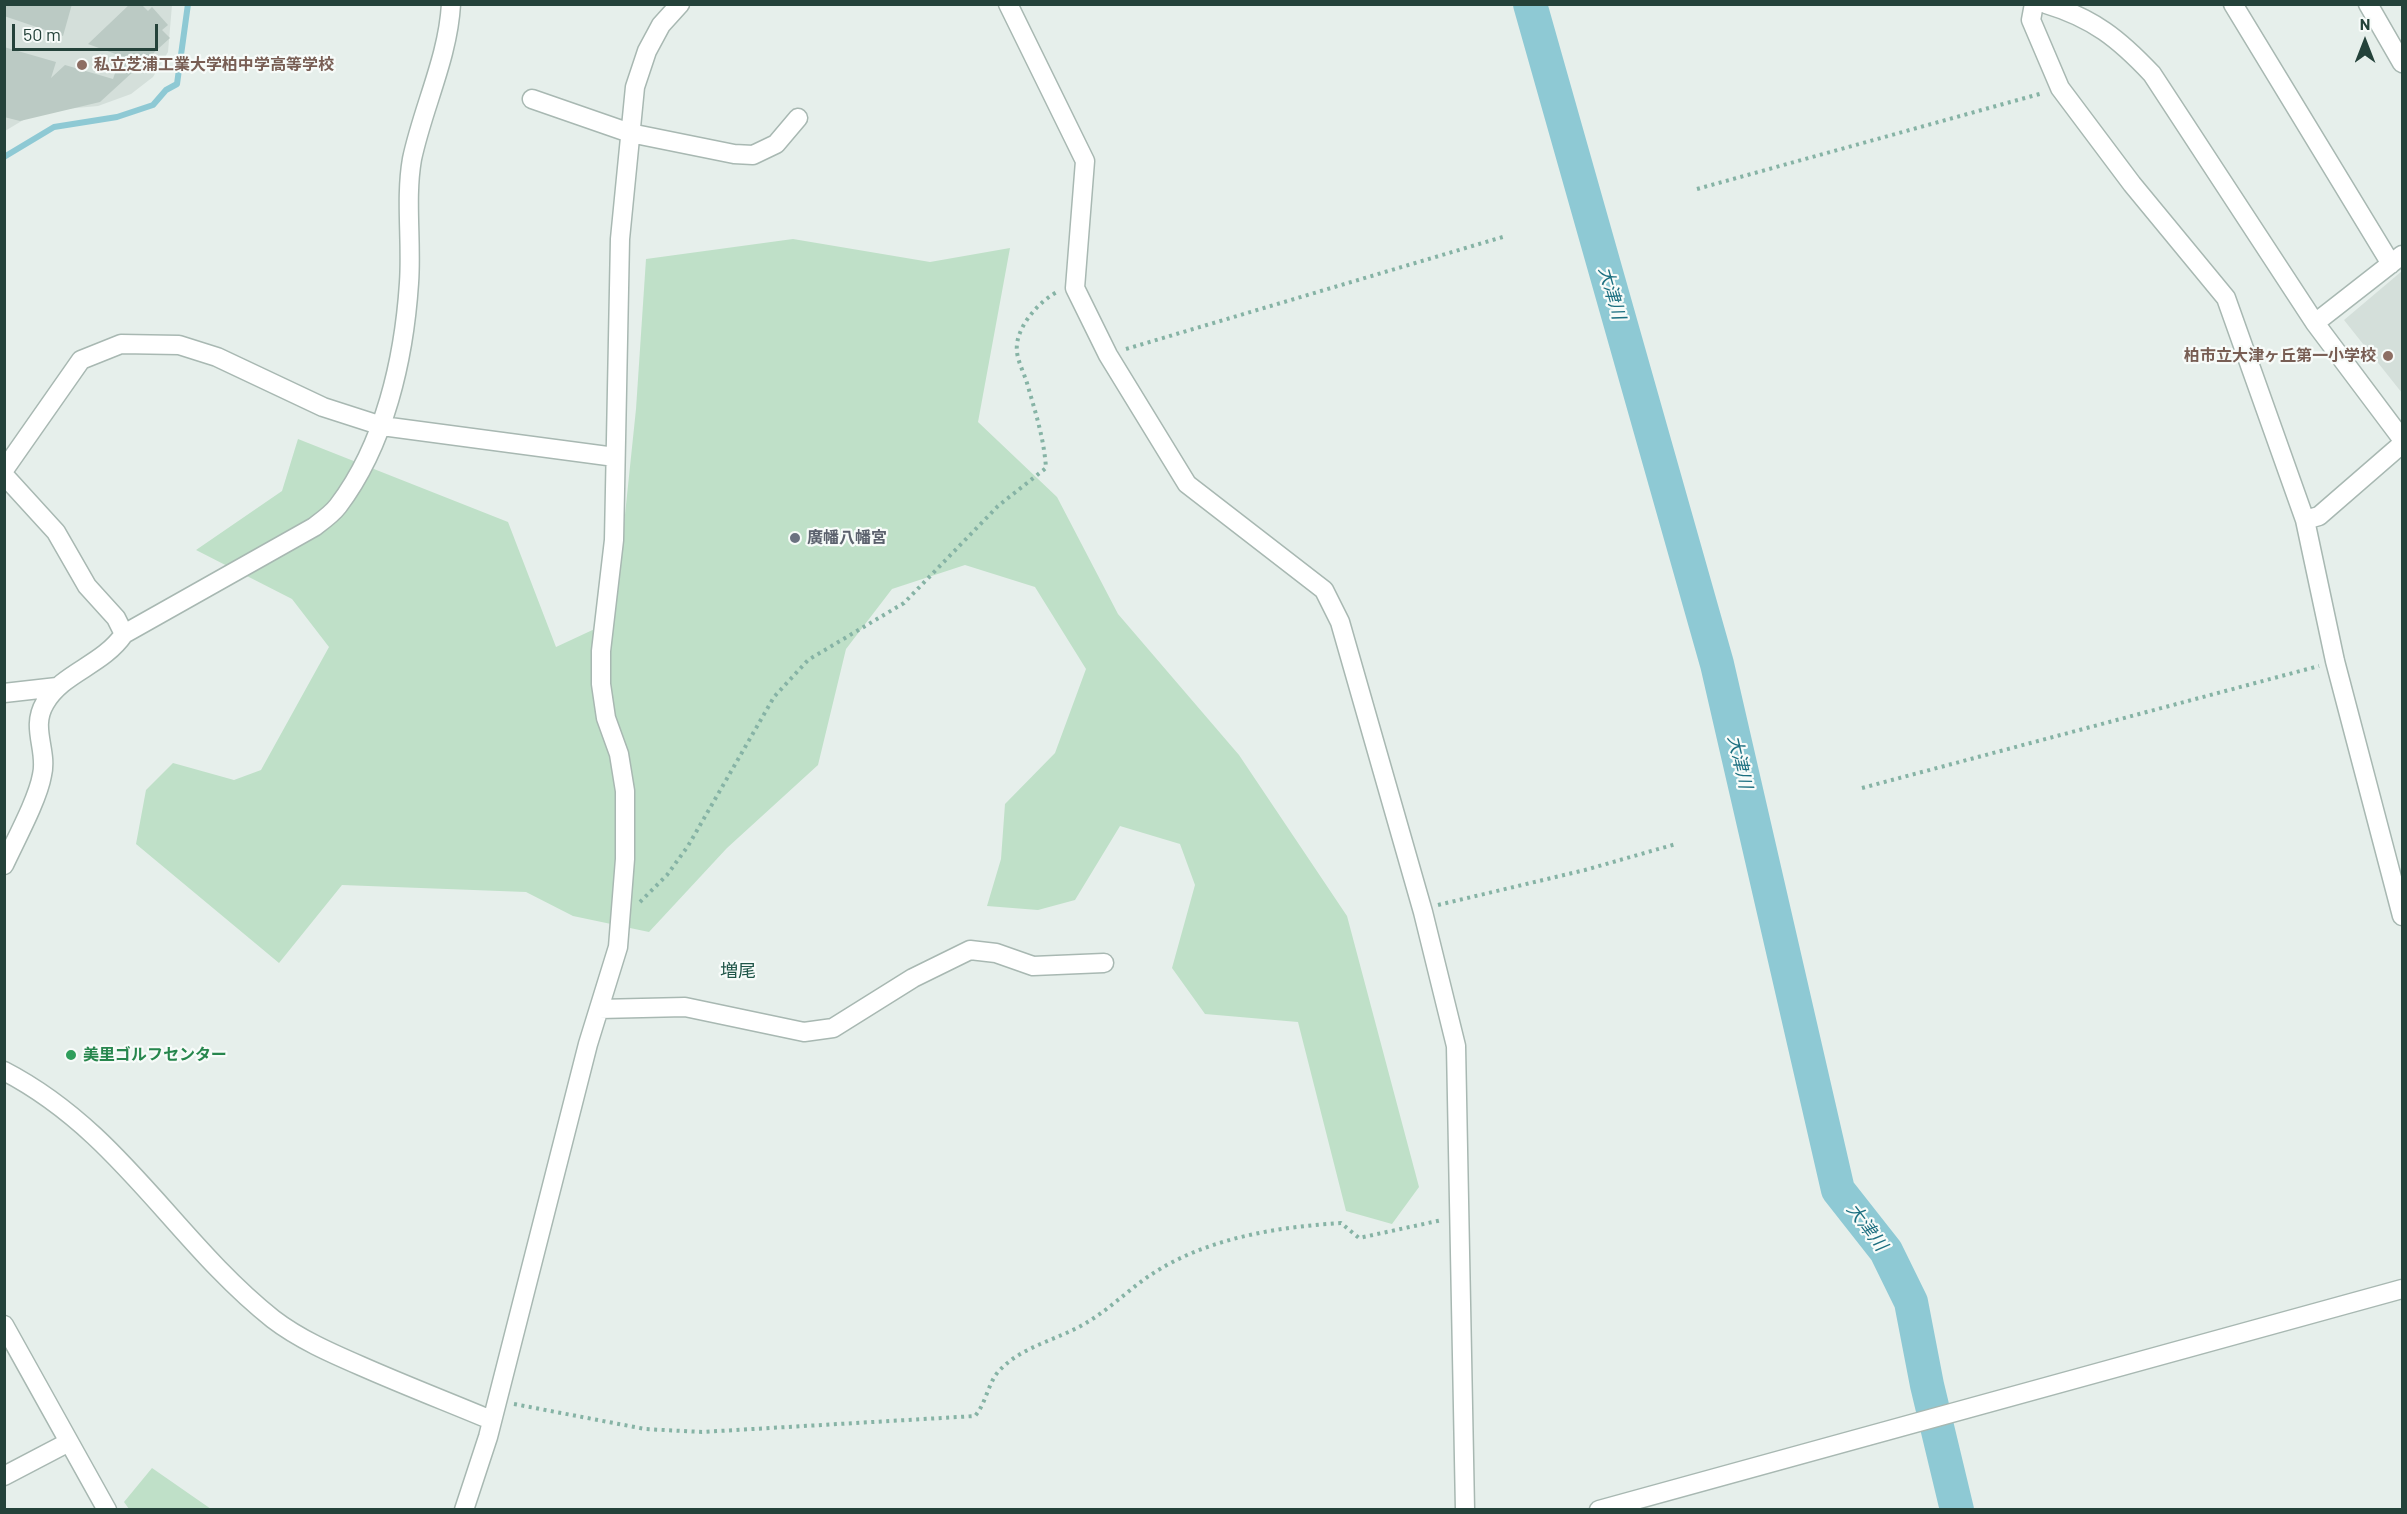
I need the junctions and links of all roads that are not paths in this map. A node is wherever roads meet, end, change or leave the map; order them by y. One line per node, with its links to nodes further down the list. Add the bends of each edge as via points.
1 (451, 4): 14 (street, via 440,65 412,162 410,283 402,341)
2 (680, 4): 11 (street, via 661,25 647,51 635,87)
3 (1008, 4): 35 (street, via 1084,161 1075,288 1108,355 1187,484 1324,591 1340,622 1423,912 1456,1046)
4 (2034, 4): 19 (street, via 2031,20 2060,88 2132,184 2226,298)
5 (2046, 4): 13 (street, via 2094,22 2152,74)
6 (2233, 4): 12 (street)
7 (2368, 4): 8 (street)
8 (2403, 63)
9 (532, 99): 11 (street)
10 (798, 118): 11 (street, via 776,144 753,155)
11 (630, 133): 17 (street, via 620,240)
12 (2397, 260): 13 (street)
13 (2315, 323): 15 (street)
14 (382, 426): 17 (street); 18 (street, via 323,407 217,357 179,345 121,344 81,360); 20 (street, via 337,508 314,527)
15 (2403, 439)
16 (2403, 444): 19 (street, via 2319,516)
17 (615, 457): 26 (street, via 614,540 601,684 625,791 622,920)
18 (4, 473): 20 (street, via 56,531 87,586 116,618)
19 (2305, 519): 24 (street, via 2335,662)
20 (124, 634): 21 (street, via 113,650)
21 (57, 687): 22 (street); 23 (street, via 44,704 37,725 42,776)
22 (4, 693)
23 (4, 865)
24 (2403, 916)
25 (1104, 963): 26 (street, via 1033,966 996,953 970,950 913,978 833,1028 804,1032 685,1007)
26 (599, 1009): 30 (street)
27 (4, 1071): 30 (street, via 28,1083 88,1127 230,1282 275,1320 320,1348)
28 (2403, 1289): 36 (street)
29 (4, 1325): 31 (street)
30 (491, 1420): 34 (street)
31 (69, 1442): 32 (street); 33 (street)
32 (4, 1476)
33 (107, 1509)
34 (464, 1509)
35 (1465, 1509)
36 (1599, 1509)

